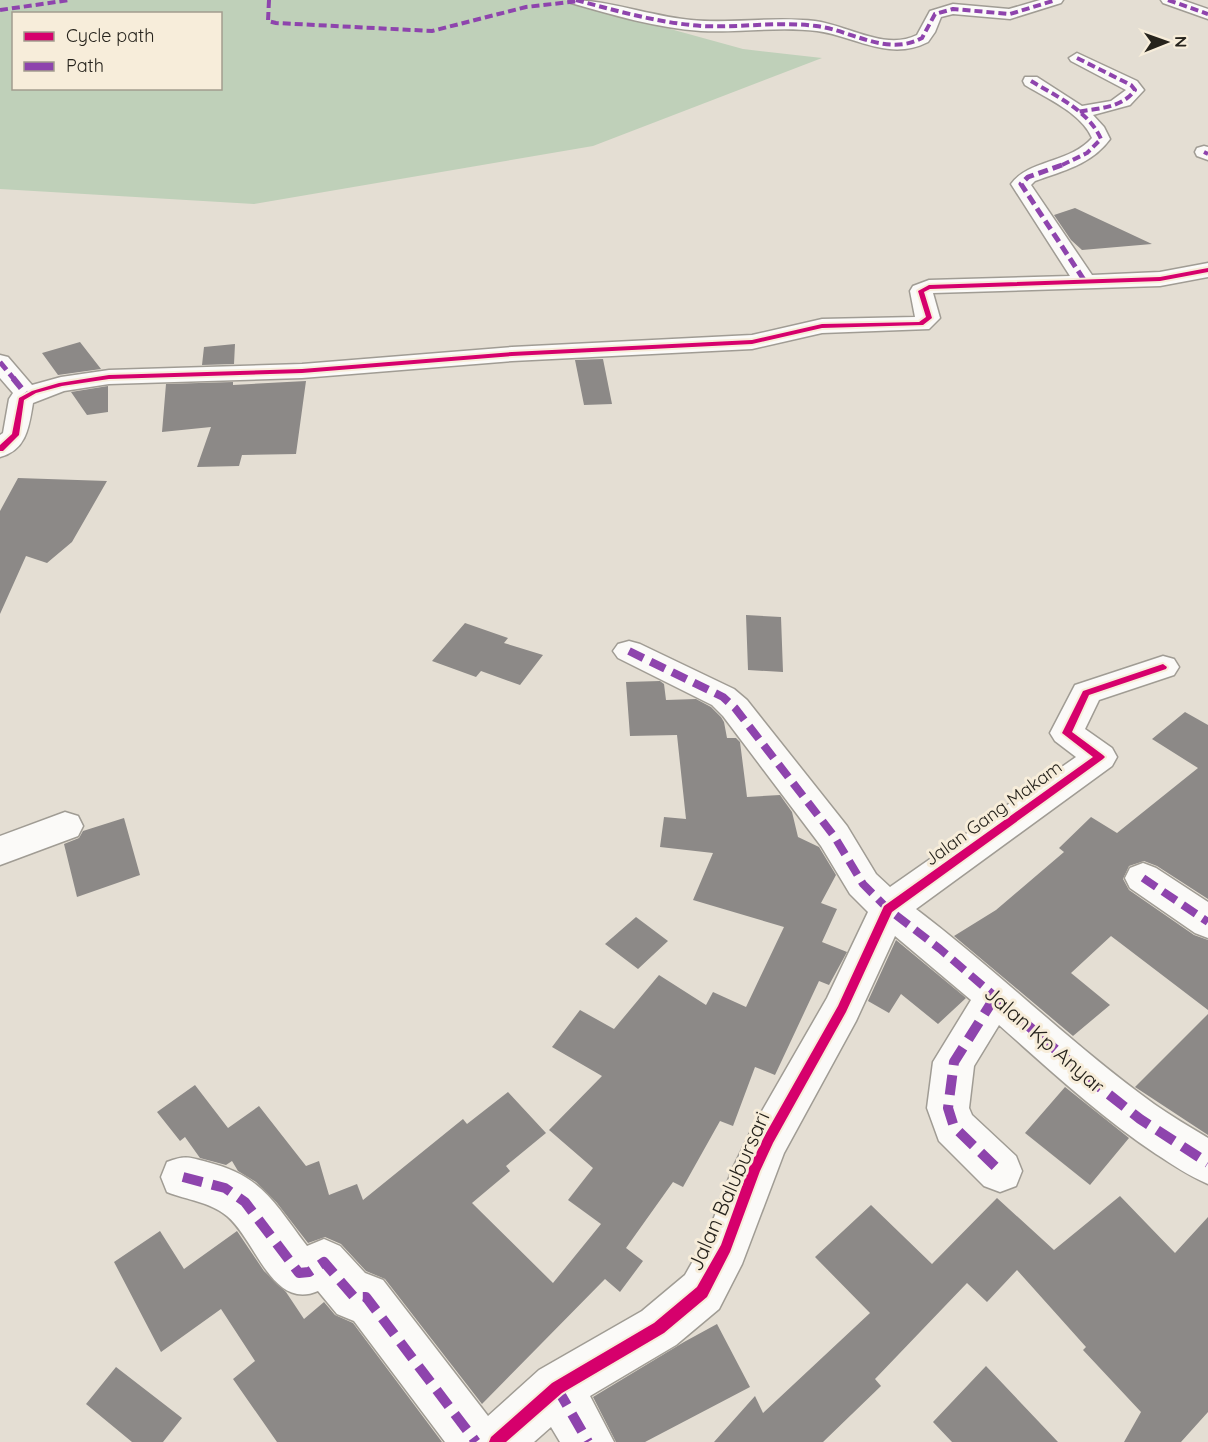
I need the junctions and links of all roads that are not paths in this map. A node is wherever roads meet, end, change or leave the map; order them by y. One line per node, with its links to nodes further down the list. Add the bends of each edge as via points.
1 (576, 0): 2 (street, via 700,26 819,26 869,43 888,44 912,43 923,38 929,33 935,14 945,10 1010,14)
2 (1056, 0)
3 (1168, 0): 4 (street)
4 (1208, 14)
5 (1077, 58): 7 (street, via 1135,90 1122,103)
6 (1031, 81): 7 (street)
7 (1077, 112): 9 (street, via 1099,130 1101,139 1095,147 1028,177 1021,184)
8 (1208, 270): 9 (street, via 1177,277)
9 (1086, 283): 11 (street, via 925,288 921,291 929,318 921,324 822,326 752,342 502,354 302,370 109,377 60,384)
10 (0, 362): 11 (street)
11 (27, 395): 12 (street, via 21,399 15,435)
12 (0, 449)
13 (629, 651): 18 (street, Jalan Kp Anyar, via 712,690 735,708 834,836 858,877)
14 (1163, 667): 18 (street, Jalan Gang Makam, via 1086,693 1067,733 1100,757)
15 (65, 826): 16 (street)
16 (0, 851)
17 (1143, 878): 19 (street)
18 (888, 909): 20 (street, Jalan Kp Anyar); 24 (street, Jalan Balubursari, via 842,1009 754,1170 726,1248 702,1292 659,1328)
19 (1208, 922)
20 (995, 996): 21 (street, Jalan Kp Anyar, via 1132,1113); 22 (street, via 954,1062 948,1108 954,1127)
21 (1208, 1163)
22 (1000, 1171)
23 (183, 1177): 25 (street, via 225,1188 245,1202 299,1273 309,1272 324,1262 354,1297 366,1297)
24 (557, 1388): 26 (street, Jalan Balubursari); 27 (street)
25 (476, 1442)
26 (496, 1442)
27 (588, 1442)

